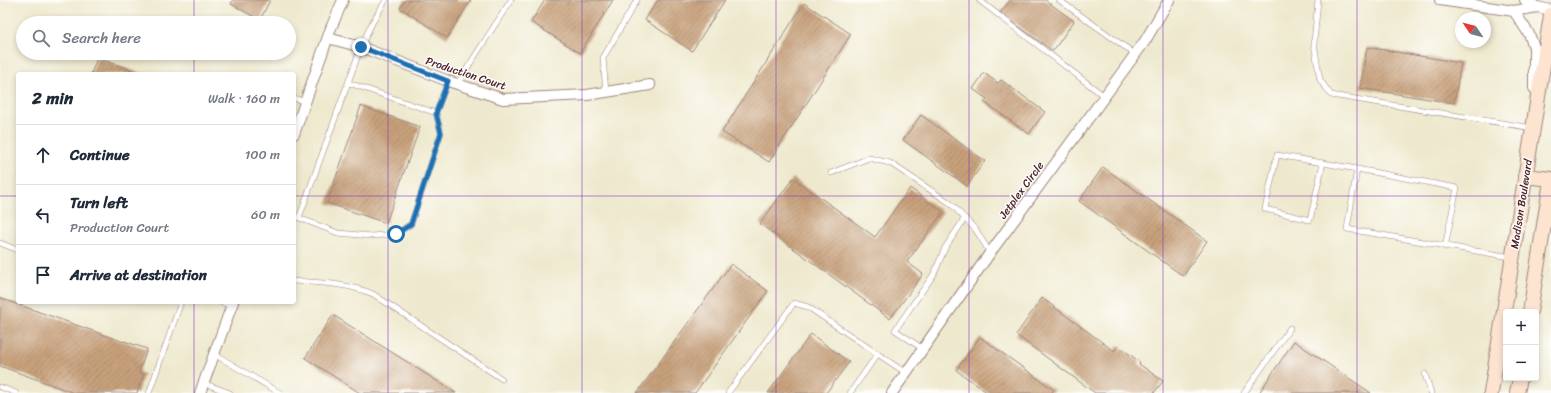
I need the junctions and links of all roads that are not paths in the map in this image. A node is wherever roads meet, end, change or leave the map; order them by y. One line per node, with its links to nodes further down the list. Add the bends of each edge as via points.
1 (343, 0): 15 (street)
2 (386, 0): 16 (lane)
3 (511, 0): 19 (lane)
4 (637, 0): 21 (lane, via 603,58)
5 (979, 0): 22 (lane)
6 (1059, 0): 17 (lane)
7 (1169, 0): 17 (street, Jetplex Circle)
8 (1318, 0): 27 (lane, via 1314,43 1320,80 1331,95)
9 (1440, 0): 13 (street)
10 (1525, 0): 11 (street)
11 (1536, 7): 12 (street); 13 (street)
12 (1551, 10)
13 (1514, 11): 27 (street, via 1534,47)
14 (1551, 15): 27 (main road, Madison Boulevard)
15 (328, 38): 16 (street, Production Court); 24 (street)
16 (361, 47): 18 (lane); 19 (street, Production Court)
17 (1135, 54): 22 (street, Jetplex Circle)
18 (349, 83): 25 (lane); 33 (lane)
19 (453, 83): 21 (street, Production Court, via 503,99); 25 (lane)
20 (650, 85): 21 (street, Production Court)
21 (606, 92)
22 (1104, 96): 38 (street, Jetplex Circle)
23 (296, 99): 24 (lane)
24 (305, 102): 26 (street)
25 (436, 113): 33 (lane, via 441,133 411,224 396,234 370,236 338,233)
26 (296, 128)
27 (1533, 128): 31 (main road, Madison Boulevard)
28 (1323, 163): 28 (lane, via 1277,155 1265,209 1310,220); 29 (lane)
29 (1357, 169): 36 (lane, via 1347,229); 36 (lane, via 1457,188)
30 (831, 173): 34 (lane, via 869,158 890,163 950,203)
31 (1525, 176): 32 (main road); 39 (main road, Madison Boulevard)
32 (1551, 180): 43 (main road)
33 (296, 217)
34 (965, 218): 38 (lane); 45 (lane, via 945,248 934,274 895,330)
35 (0, 243): 37 (lane)
36 (1445, 247): 39 (lane)
37 (16, 249)
38 (990, 253): 45 (street, Jetplex Circle)
39 (1513, 258): 64 (main road, Madison Boulevard)
40 (296, 282): 50 (lane, via 349,286 373,294)
41 (180, 304): 55 (lane)
42 (233, 304): 46 (street)
43 (1530, 309)
44 (1290, 328): 62 (lane)
45 (923, 349): 48 (street, Jetplex Circle)
46 (214, 354): 52 (street); 58 (lane)
47 (878, 355): 48 (lane); 59 (lane, via 808,307 794,303); 60 (lane)
48 (906, 373): 61 (street, Jetplex Circle)
49 (1425, 374): 63 (lane)
50 (502, 379)
51 (1519, 381): 65 (main road)
52 (203, 383): 56 (street); 57 (lane)
53 (0, 387): 54 (lane)
54 (16, 393)
55 (149, 393)
56 (200, 393)
57 (230, 393)
58 (280, 393)
59 (728, 393)
60 (850, 393)
61 (892, 393)
62 (1244, 393)
63 (1431, 393)
64 (1491, 393)
65 (1517, 393)

